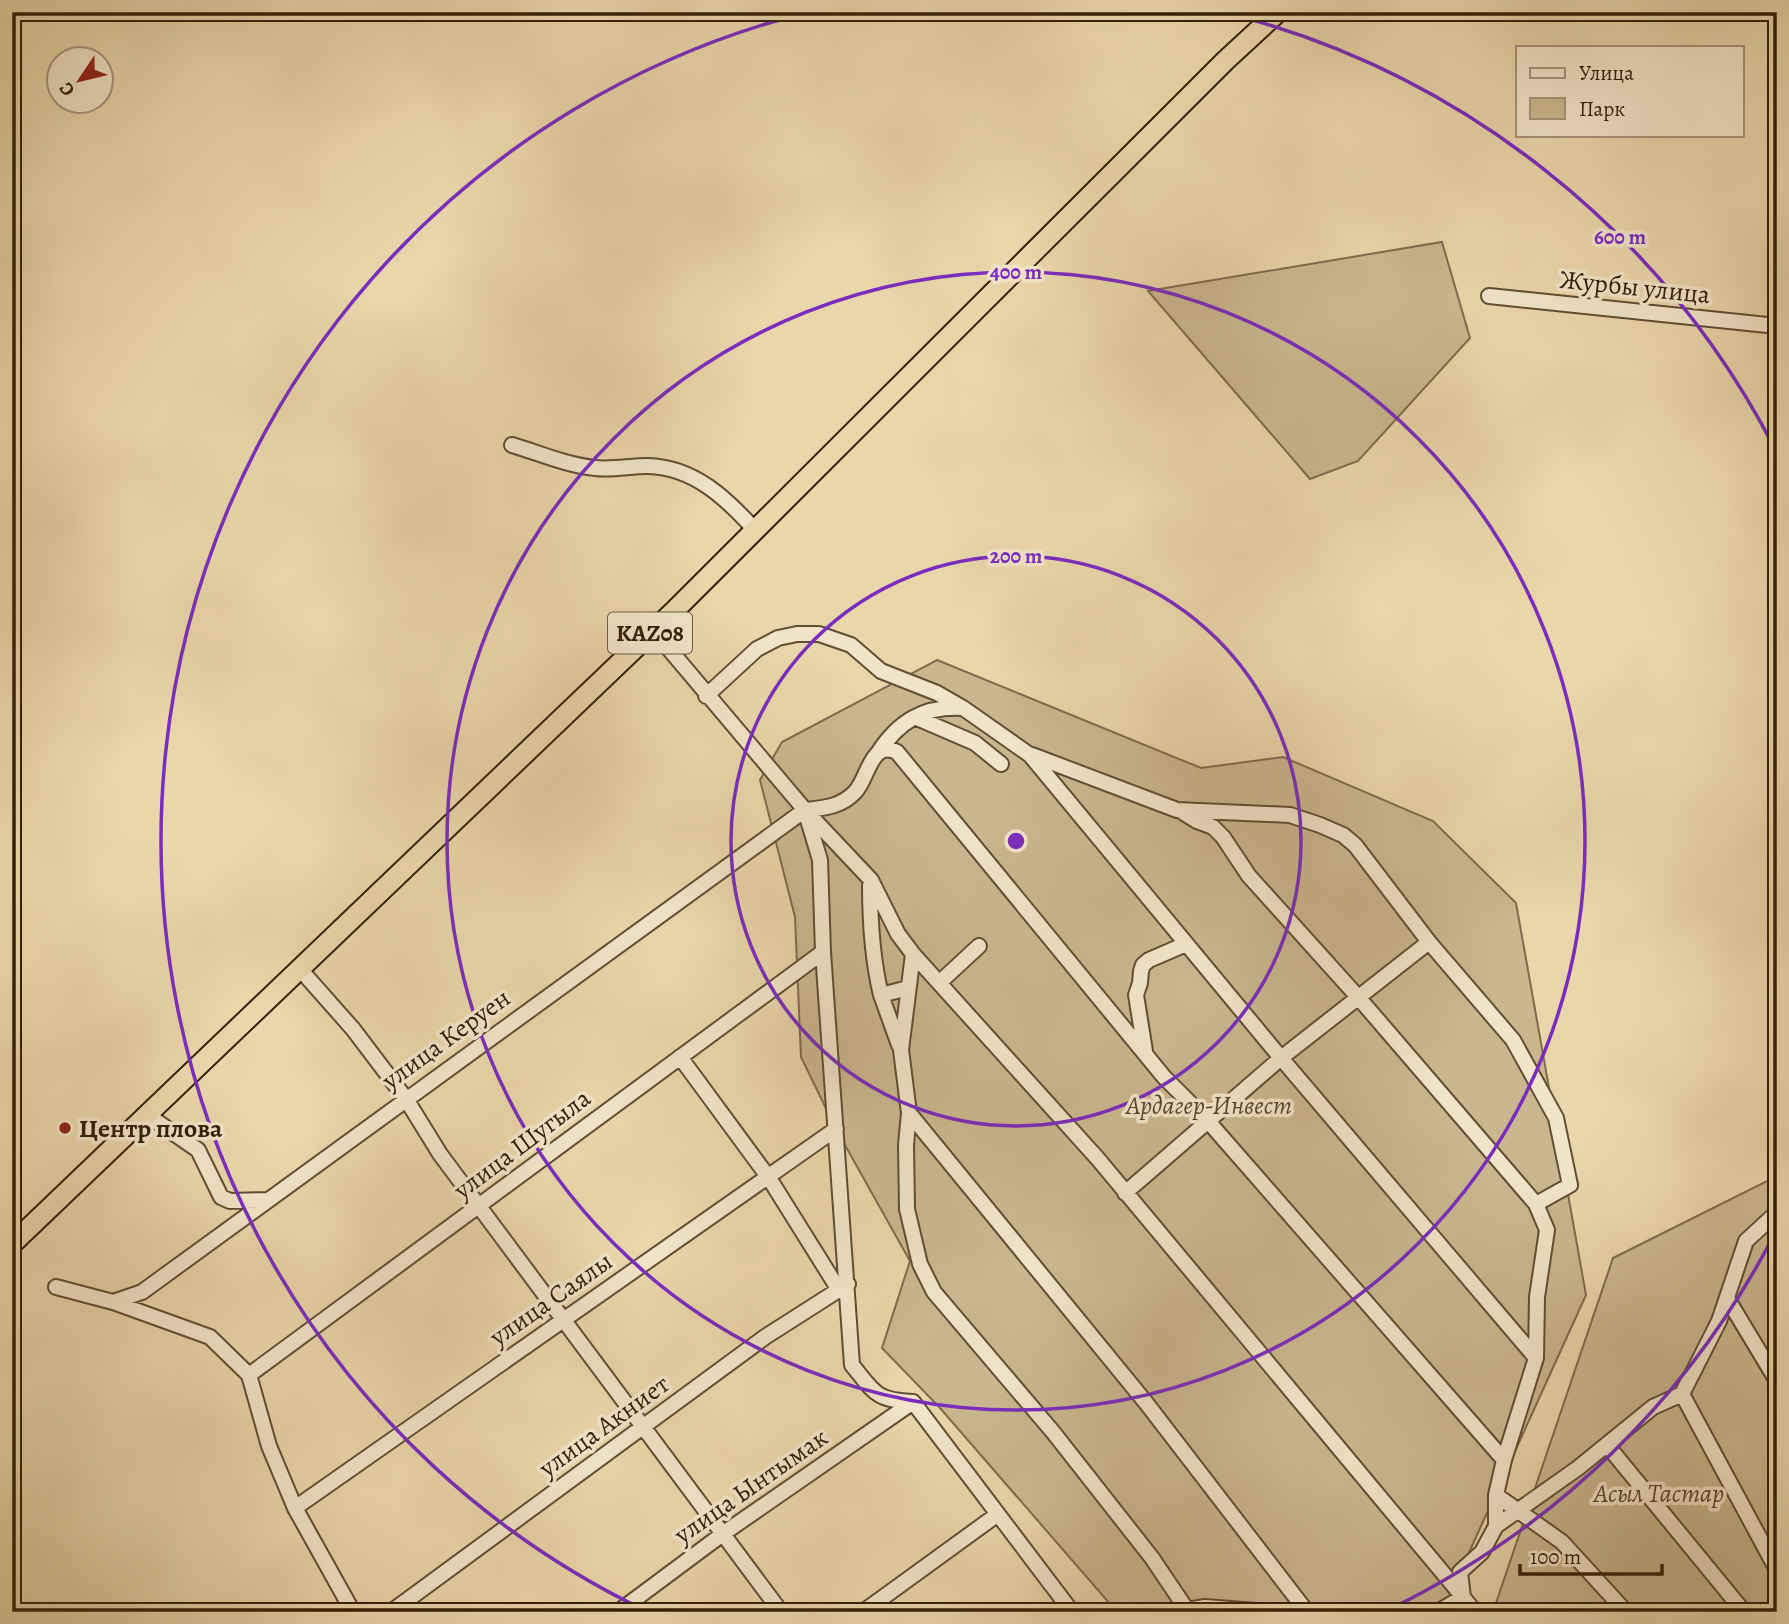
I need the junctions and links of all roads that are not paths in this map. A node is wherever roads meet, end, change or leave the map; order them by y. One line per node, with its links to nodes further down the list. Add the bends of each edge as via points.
1 (1278, 12): 5 (highway, KAZ08)
2 (1489, 296): 3 (street, Журбы улица)
3 (1777, 326)
4 (512, 445): 5 (street, via 569,464 649,466 696,478 724,497)
5 (755, 530): 6 (highway, KAZ08)
6 (653, 630): 7 (street); 21 (highway, KAZ08)
7 (706, 696): 8 (street, via 757,649 778,638 819,634 851,645 881,671); 13 (street)
8 (963, 708): 9 (street, via 935,709); 11 (street)
9 (917, 718): 10 (street, via 900,725); 12 (street, via 975,743)
10 (877, 753): 13 (street, via 856,792 832,807); 27 (street, via 897,752)
11 (1030, 755): 14 (street); 17 (street)
12 (1001, 764)
13 (805, 810): 15 (street); 19 (street, via 820,860); 30 (street, улица Керуен)
14 (1181, 811): 16 (street, via 1290,816 1343,835); 25 (street, via 1223,837 1249,876)
15 (870, 880): 20 (street); 24 (street, via 870,932)
16 (1429, 942): 25 (street); 38 (street, via 1513,1040 1556,1118 1570,1185)
17 (1186, 944): 27 (street, via 1143,965 1136,995); 29 (street)
18 (979, 946): 22 (street)
19 (823, 952): 28 (street, улица Шугыла); 34 (street)
20 (913, 954): 22 (street); 23 (street)
21 (299, 968): 30 (street, via 353,1029); 32 (highway, KAZ08)
22 (939, 984): 36 (street)
23 (908, 988): 24 (street); 26 (street)
24 (881, 995): 26 (street)
25 (1358, 997): 29 (street); 38 (street)
26 (901, 1050): 31 (street)
27 (1145, 1053): 33 (street)
28 (680, 1057): 35 (street); 39 (street, улица Шугыла)
29 (1281, 1058): 33 (street); 47 (street)
30 (405, 1099): 37 (street, улица Керуен); 39 (street)
31 (909, 1112): 63 (street, via 907,1209 920,1264 934,1292 1053,1432 1152,1558); 71 (street, via 1147,1404)
32 (146, 1114): 37 (street, via 198,1150 221,1197); 41 (highway, KAZ08)
33 (1207, 1120): 36 (street); 54 (street)
34 (835, 1129): 35 (street, улица Саялы); 43 (street)
35 (769, 1178): 43 (street); 46 (street, улица Саялы)
36 (1125, 1193): 62 (street)
37 (268, 1200): 45 (street, улица Керуен, via 142,1292)
38 (1536, 1204): 47 (street, via 1547,1230 1537,1297)
39 (479, 1207): 46 (street); 48 (street, улица Шугыла)
40 (1777, 1215): 44 (street, via 1746,1241)
41 (12, 1244)
42 (56, 1287): 45 (street)
43 (844, 1287): 51 (street, via 852,1365 875,1394 891,1401); 52 (street, улица Акниет, via 765,1337)
44 (1727, 1298): 49 (street); 50 (street)
45 (113, 1302): 48 (street, via 210,1337)
46 (563, 1321): 52 (street); 56 (street, улица Саялы)
47 (1536, 1358): 54 (street)
48 (249, 1376): 56 (street, via 269,1446)
49 (1777, 1381)
50 (1682, 1394): 53 (street, via 1653,1407); 61 (street)
51 (913, 1402): 58 (street); 60 (street, улица Ынтымак)
52 (643, 1428): 60 (street); 65 (street, улица Акниет)
53 (1606, 1445): 57 (street); 75 (street)
54 (1504, 1460): 55 (street)
55 (1496, 1495): 57 (street); 59 (street)
56 (295, 1508): 64 (street)
57 (1518, 1511): 59 (street); 74 (street, via 1562,1542)
58 (998, 1514): 68 (street); 69 (street)
59 (1496, 1527): 62 (street, via 1482,1552 1460,1572)
60 (724, 1533): 66 (street, улица Ынтымак); 67 (street)
61 (1777, 1570)
62 (1463, 1597): 72 (street); 73 (street)
63 (1186, 1611): 70 (street, via 1205,1607)
64 (352, 1612)
65 (391, 1612)
66 (618, 1612)
67 (781, 1612)
68 (863, 1612)
69 (1072, 1612)
70 (1269, 1612)
71 (1307, 1612)
72 (1432, 1612)
73 (1475, 1612)
74 (1626, 1612)
75 (1744, 1612)

